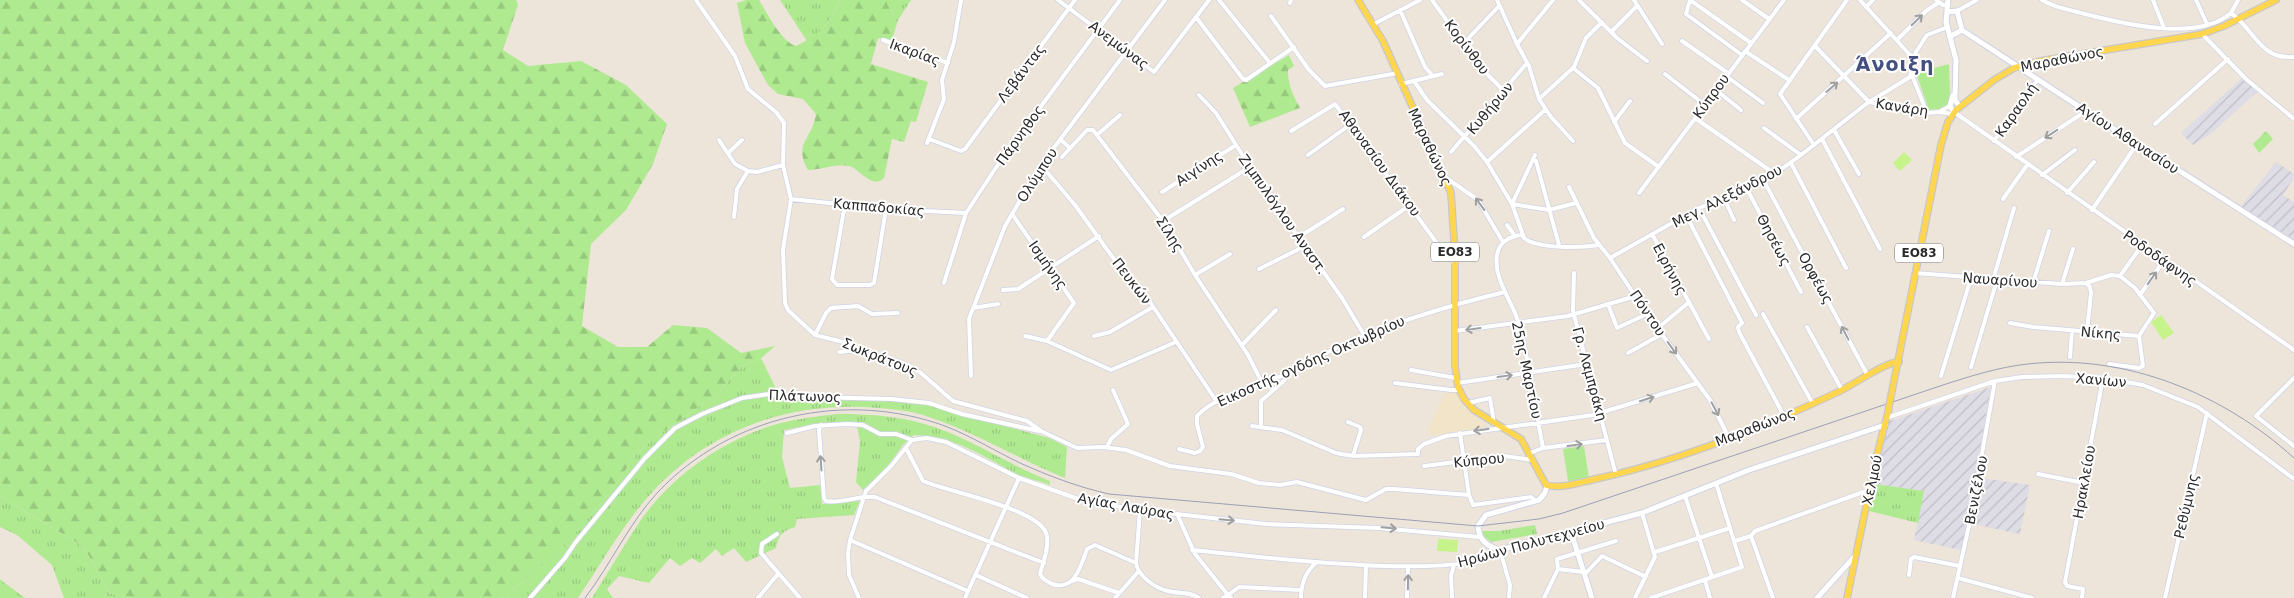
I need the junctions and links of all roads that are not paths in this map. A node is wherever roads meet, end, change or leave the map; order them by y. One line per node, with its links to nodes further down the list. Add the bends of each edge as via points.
1 (696, 0): 135 (street, Σωκράτους, via 733,53 748,89 783,120)
2 (962, 0): 69 (street)
3 (1058, 0): 34 (street, Ανεμώνας)
4 (1075, 0): 34 (street, Λεβάντας)
5 (1120, 0): 48 (street, Πάρνηθος)
6 (1165, 0): 63 (street, Ολύμπου)
7 (1210, 0): 40 (street, Ανεμώνας)
8 (1219, 0): 70 (street)
9 (1358, 0): 44 (main road, Μαραθώνος / ΕΟ83)
10 (1420, 0): 35 (street)
11 (1432, 0): 57 (street, Κορίνθου)
12 (1498, 0): 31 (street)
13 (1553, 0): 59 (street)
14 (1579, 0): 43 (street)
15 (1634, 0): 32 (street)
16 (1690, 0): 58 (street); 64 (street, via 1686,14)
17 (1742, 0): 41 (street)
18 (1783, 0): 41 (street, Κύπρου)
19 (1847, 0): 61 (street)
20 (1860, 0): 33 (street)
21 (1873, 0): 33 (street)
22 (1977, 0): 36 (street)
23 (2042, 0): 29 (street)
24 (2153, 0): 47 (street)
25 (2196, 0): 45 (street)
26 (2238, 0): 38 (street)
27 (2276, 0): 42 (main road, Μαραθώνος / ΕΟ83)
28 (1937, 1): 30 (street); 55 (street, one-way to 28)
29 (2050, 2): 47 (street, via 2132,26)
30 (1948, 3): 37 (street)
31 (1499, 6): 57 (street); 59 (street)
32 (1637, 6): 50 (street); 60 (street)
33 (1866, 6): 51 (street)
34 (1069, 8): 48 (street, Ανεμώνας); 69 (street, Λεβάντας, via 962,151 928,141 944,99 942,83)
35 (1400, 10): 44 (street); 79 (street, via 1425,67)
36 (1957, 11): 37 (street); 49 (street)
37 (1947, 12): 46 (street)
38 (2231, 13): 42 (street); 45 (street, via 2220,22)
39 (1271, 16): 62 (street)
40 (1196, 17): 63 (street, Ανεμώνας, via 1154,72); 70 (street, via 1243,79)
41 (1769, 19): 58 (street, Κύπρου)
42 (2239, 19): 52 (main road, Μαραθώνος / ΕΟ83); 65 (street, via 2269,52 2283,58)
43 (1602, 22): 50 (street); 73 (street, via 1586,38)
44 (1374, 24): 74 (main road, Μαραθώνος / ΕΟ83)
45 (2207, 24): 47 (street)
46 (1948, 27): 53 (street); 66 (street, via 1928,34)
47 (2164, 28)
48 (1098, 30): 63 (street, Ανεμώνας); 164 (street, Πάρνηθος, via 1001,160)
49 (1962, 30): 53 (street); 72 (street, Αγίου Αθανασίου)
50 (1611, 32): 68 (street)
51 (1891, 33): 55 (street); 80 (street)
52 (2202, 34): 67 (street); 72 (main road, Μαραθώνος / ΕΟ83)
53 (1951, 36): 87 (street, via 1956,64)
54 (883, 40): 69 (street, Ικαρίας)
55 (1897, 40): 66 (street)
56 (1682, 41): 77 (street)
57 (1464, 43): 86 (street, Κορίνθου, via 1483,72)
58 (1751, 43): 64 (street, Κύπρου)
59 (1517, 44): 71 (street)
60 (1662, 44)
61 (1814, 46): 80 (street, Κανάρη); 82 (street)
62 (1294, 47): 70 (street); 74 (street, via 1309,70 1325,86)
63 (1127, 51): 116 (street, Ολύμπου)
64 (1744, 53): 77 (street, Κύπρου); 82 (street)
65 (2294, 57)
66 (1915, 58): 78 (street)
67 (2228, 59): 104 (street, via 2246,79); 107 (street)
68 (1647, 60)
69 (948, 63)
70 (1270, 63)
71 (1527, 63): 86 (street, Κυθήρων); 89 (street)
72 (2020, 66): 81 (street, Αγίου Αθανασίου); 94 (main road, Μαραθώνος / ΕΟ83, via 1994,80)
73 (1573, 68): 89 (street); 105 (street, via 1598,88)
74 (1398, 73): 84 (main road, Μαραθώνος / ΕΟ83)
75 (1442, 74): 79 (street)
76 (1665, 74): 93 (street)
77 (1727, 75): 85 (street, Κύπρου); 92 (street)
78 (1912, 75): 91 (street, Μεγ. Αλεξάνδρου); 100 (street)
79 (1434, 76): 83 (street)
80 (1844, 77): 91 (street, Κανάρη); 103 (street, one-way to 80)
81 (2038, 79): 98 (street, Αγίου Αθανασίου); 118 (street, Καραολή)
82 (1789, 80): 103 (street, via 1780,92)
83 (1414, 81): 84 (street); 112 (street, via 1429,103)
84 (1401, 84): 144 (main road, Μαραθώνος / ΕΟ83)
85 (1716, 90): 93 (street, Κύπρου); 96 (street)
86 (1504, 91): 112 (street, Κυθήρων)
87 (1954, 92): 94 (street); 97 (street)
88 (1199, 95): 120 (street, Ζιμπυλόγλου Αναστ., via 1216,113)
89 (1539, 99): 95 (street)
90 (1630, 101): 105 (street)
91 (1869, 102): 100 (street, Κανάρη); 109 (street, Μεγ. Αλεξάνδρου)
92 (1763, 103)
93 (1705, 105): 102 (street, Κύπρου)
94 (1959, 106): 97 (main road, Μαραθώνος / ΕΟ83)
95 (1545, 110): 117 (street); 132 (street)
96 (1741, 110)
97 (1952, 111): 99 (street, Κανάρη); 99 (street); 118 (street, Ροδοδάφνης); 194 (main road, Μαραθώνος / ΕΟ83, via 1941,145)
98 (2086, 111): 119 (street, Αγίου Αθανασίου); 129 (street, one-way to 129)
99 (1939, 112): 100 (street, Κανάρη)
100 (1927, 113)
101 (1120, 115): 111 (street)
102 (1695, 118): 139 (street, Κύπρου); 141 (street)
103 (1796, 119): 121 (street)
104 (2294, 119)
105 (1614, 122): 139 (street, via 1627,144)
106 (1351, 124): 110 (street, Αθανασίου Διάκου, via 1335,104); 126 (street); 156 (street, Αθανασίου Διάκου)
107 (2155, 124)
108 (1764, 128): 128 (street)
109 (1834, 130): 113 (street, Μεγ. Αλεξάνδρου); 142 (street)
110 (1291, 131)
111 (1097, 135): 122 (street, via 1093,130 1087,130); 169 (street, Σίλης)
112 (1465, 138): 124 (street, Κυθήρων); 132 (street)
113 (1822, 139): 121 (street, Μεγ. Αλεξάνδρου); 184 (street)
114 (719, 140): 125 (street)
115 (742, 140): 125 (street)
116 (1060, 140): 122 (street); 136 (street, Ολύμπου)
117 (1573, 141)
118 (1994, 141): 129 (street, Ροδοδάφνης)
119 (2137, 144): 163 (street); 179 (street, Αγίου Αθανασίου)
120 (1236, 145): 138 (street, Ζιμπυλόγλου Αναστ.); 148 (street, Αιγίνης)
121 (1814, 146): 128 (street, Μεγ. Αλεξάνδρου)
122 (1070, 148): 130 (street)
123 (2075, 150): 143 (street)
124 (1451, 152)
125 (728, 153): 140 (street, via 735,164)
126 (1308, 155)
127 (1536, 155): 131 (street)
128 (1801, 156): 134 (street, Μεγ. Αλεξάνδρου)
129 (2016, 157): 137 (street, Ροδοδάφνης)
130 (1062, 158)
131 (1533, 160): 157 (street); 162 (street, via 1536,161)
132 (1486, 162): 157 (street)
133 (2094, 162): 149 (street)
134 (1791, 163): 141 (street, Μεγ. Αλεξάνδρου); 192 (street)
135 (783, 165): 140 (street); 152 (street, Σωκράτους)
136 (1042, 165): 165 (street, Ολύμπου); 174 (street, Πευκών)
137 (2027, 165): 143 (street, Ροδοδάφνης); 153 (street)
138 (1250, 167): 169 (street); 176 (street, Ζιμπυλόγλου Αναστ.)
139 (1659, 167): 150 (street, Κύπρου)
140 (748, 171): 167 (street, via 737,189)
141 (1775, 174): 145 (street, Μεγ. Αλεξάνδρου)
142 (1859, 174)
143 (2042, 175): 149 (street, Ροδοδάφνης)
144 (1445, 177): 178 (street, one-way to 144, via 1478,200); 189 (main road, Μαραθώνος / ΕΟ83, via 1452,201)
145 (1764, 181): 147 (street, Μεγ. Αλεξάνδρου); 250 (street, Ορφέως, one-way to 145)
146 (1569, 187): 154 (street, Πόντου)
147 (1747, 188): 151 (street, Μεγ. Αλεξάνδρου); 205 (street, Θησέως)
148 (1162, 192)
149 (2067, 193): 163 (street, Ροδοδάφνης)
150 (1639, 194)
151 (1724, 198): 158 (street, Μεγ. Αλεξάνδρου); 168 (street)
152 (791, 199): 155 (street, Καππαδοκίας); 228 (street, Σωκράτους, via 783,244 784,303)
153 (2003, 199)
154 (1576, 203): 162 (street); 180 (street, Πόντου)
155 (845, 204): 160 (street, Καππαδοκίας); 160 (street, via 832,279 837,285 874,283)
156 (1410, 204): 177 (street); 189 (street, Αθανασίου Διάκου, via 1447,257)
157 (1512, 204): 162 (street); 173 (street)
158 (1699, 208): 166 (street, Μεγ. Αλεξάνδρου); 219 (street)
159 (2014, 208): 198 (street)
160 (886, 209): 164 (street, Καππαδοκίας)
161 (1343, 209): 176 (street)
162 (1549, 210): 183 (street)
163 (2092, 210): 181 (street, Ροδοδάφνης)
164 (966, 213): 199 (street, Πάρνηθος)
165 (1012, 214): 190 (street, Ισμήνης); 213 (street, Ολύμπου)
166 (1686, 215): 172 (street, Μεγ. Αλεξάνδρου); 267 (street, via 1742,323 1738,327 1739,332)
167 (734, 217)
168 (1734, 220)
169 (1163, 221): 195 (street, Σίλης)
170 (1507, 225): 175 (street)
171 (2050, 231): 200 (street)
172 (1652, 234): 187 (street, Μεγ. Αλεξάνδρου); 208 (street, Ειρήνης)
173 (1522, 235): 175 (street); 183 (street, via 1531,242)
174 (1098, 236): 190 (street); 212 (street, Πευκών)
175 (1515, 236): 178 (street)
176 (1299, 237): 182 (street, Ζιμπυλόγλου Αναστ.)
177 (1364, 237)
178 (1503, 242): 204 (street, 25ης Μαρτίου, via 1497,258)
179 (2294, 244)
180 (1598, 245): 183 (street); 187 (street, Πόντου)
181 (2142, 245): 188 (street, Ροδοδάφνης); 196 (street)
182 (1305, 246): 191 (street); 229 (street, Ζιμπυλόγλου Αναστ.)
183 (1559, 246)
184 (1880, 249)
185 (2073, 249): 202 (street)
186 (1230, 254): 195 (street)
187 (1610, 258): 207 (street, Πόντου)
188 (2164, 260): 206 (street, one-way to 188); 238 (street, Ροδοδάφνης)
189 (1456, 264): 210 (main road, Μαραθώνος / ΕΟ83)
190 (1050, 268): 203 (street, via 1018,289); 234 (street, Ισμήνης, via 1074,303)
191 (1259, 268)
192 (1846, 268)
193 (1574, 273): 216 (street, Γρ. Λαμπράκη)
194 (1914, 273): 197 (street, Ναυαρίνου); 242 (main road, Μαραθώνος / ΕΟ83)
195 (1195, 275): 236 (street, Σίλης)
196 (2120, 276): 201 (street, via 2092,279); 206 (street, Νίκης)
197 (1971, 278): 198 (street, Ναυαρίνου); 251 (street)
198 (1995, 280): 200 (street, Ναυαρίνου); 245 (street)
199 (944, 283)
200 (2033, 283): 202 (street, Ναυαρίνου)
201 (2086, 283): 202 (street, Ναυαρίνου); 226 (street, via 2091,293)
202 (2062, 284)
203 (1003, 290)
204 (1505, 292): 210 (street, Εικοστής ογδόης Οκτωβρίου); 220 (street, 25ης Μαρτίου)
205 (1801, 292)
206 (2140, 295): 232 (street, Νίκης, via 2154,313)
207 (1636, 296): 211 (street); 217 (street, Πόντου)
208 (1688, 303): 223 (street, Ειρήνης); 233 (street, Ειρήνης)
209 (998, 304): 213 (street)
210 (1455, 304): 224 (main road, Μαραθώνος / ΕΟ83); 229 (street, Εικοστής ογδόης Οκτωβρίου)
211 (1608, 304): 216 (street); 217 (street, via 1617,328)
212 (1153, 307): 231 (street, via 1110,332); 235 (street, Πευκών)
213 (973, 308): 249 (street, Ολύμπου, via 969,319)
214 (1276, 310): 236 (street)
215 (898, 313): 228 (street, via 872,314 858,306 831,308)
216 (1573, 314): 220 (street); 243 (street, Γρ. Λαμπράκη)
217 (1647, 314): 223 (street, Πόντου)
218 (1763, 314): 263 (street)
219 (1756, 315)
220 (1518, 323): 224 (street, one-way to 224); 247 (street, 25ης Μαρτίου)
221 (2010, 323): 225 (street, Νίκης)
222 (1807, 327): 260 (street)
223 (1658, 328): 227 (street, Πόντου)
224 (1455, 331): 258 (main road, Μαραθώνος / ΕΟ83)
225 (2072, 331): 226 (street, Νίκης); 241 (street)
226 (2087, 331): 232 (street, Νίκης)
227 (1662, 334): 240 (street); 257 (street, Πόντου, one-way to 257)
228 (815, 335): 237 (street, Σωκράτους, via 847,343)
229 (1364, 335): 248 (street, Εικοστής ογδόης Οκτωβρίου)
230 (1025, 336): 234 (street)
231 (1094, 336)
232 (2139, 336): 244 (street, via 2142,368)
233 (1709, 340)
234 (1047, 342): 235 (street, via 1111,370)
235 (1176, 342): 261 (street, Πευκών)
236 (1242, 345): 255 (street, Σίλης)
237 (860, 350): 239 (street); 276 (street, Σωκράτους, via 917,370 953,401 1027,421)
238 (2294, 350)
239 (839, 352)
240 (1628, 353)
241 (2070, 358)
242 (1899, 362): 250 (main road, Μαραθώνος); 266 (main road, Χελμού, bridge)
243 (1587, 364): 247 (street); 265 (street, Γρ. Λαμπράκη)
244 (2109, 364)
245 (1971, 367)
246 (1411, 370): 258 (street)
247 (1528, 373): 258 (street, one-way to 247); 270 (street, 25ης Μαρτίου)
248 (1285, 375): 255 (street, Εικοστής ογδόης Οκτωβρίου); 275 (street, via 1285,380 1261,401)
249 (971, 376)
250 (1868, 376): 260 (main road, Μαραθώνος)
251 (1941, 376)
252 (2104, 378): 254 (street, Χανίων, via 2038,376); 264 (street, Χανίων, via 2143,385); 297 (street, Ηρακλείου)
253 (2294, 378): 282 (street, via 2256,416)
254 (1995, 381): 266 (street, Χανίων); 331 (street, Βενιζέλου)
255 (1262, 383): 261 (street, Εικοστής ογδόης Οκτωβρίου)
256 (1395, 383): 258 (street, via 1450,390)
257 (1698, 383): 265 (street, one-way to 257); 279 (street, Πόντου, one-way to 279)
258 (1457, 384): 262 (main road)
259 (1113, 390): 283 (street, via 1128,424)
260 (1842, 390): 263 (main road, Μαραθώνος)
261 (1217, 402): 286 (street, Εικοστής ογδόης Οκτωβρίου, via 1197,416 1203,447 1200,451)
262 (1467, 403): 269 (main road); 269 (street, via 1490,398)
263 (1812, 404): 267 (main road, Μαραθώνος)
264 (2207, 413): 295 (street, Χανίων); 372 (street, Ρεθύμνης)
265 (1600, 414): 270 (street); 281 (street, Γρ. Λαμπράκη)
266 (1887, 415): 272 (main road, Χελμού)
267 (1784, 416): 279 (main road, Μαραθώνος)
268 (1348, 422): 288 (street, via 1361,430)
269 (1494, 423): 274 (main road)
270 (1538, 424): 274 (street); 285 (street, 25ης Μαρτίου)
271 (821, 425): 277 (street, Αγίας Λαύρας); 280 (street, Αγίας Λαύρας, via 863,425 880,434 896,434); 301 (street, one-way to 271, via 855,500 826,501 824,498)
272 (1885, 425): 296 (street, Ηρώων Πολυτεχνείου); 299 (main road, Χελμού)
273 (1252, 426): 275 (street)
274 (1502, 427): 278 (street, one-way to 278); 287 (main road, via 1519,437)
275 (1261, 428): 288 (street, via 1282,430 1336,453)
276 (1041, 431): 283 (street, Σωκράτους, via 1077,448); 347 (street, Πλάτωνος, via 962,414 929,403 892,398 769,394 742,398 675,428 645,458)
277 (787, 432)
278 (1460, 433): 288 (street, via 1424,444 1418,449 1418,454); 290 (street)
279 (1729, 438): 293 (main road, Μαραθώνος)
280 (912, 440): 284 (street); 294 (street, Αγίας Λαύρας, via 927,438 946,442)
281 (1607, 440): 285 (street, one-way to 281); 293 (street, Γρ. Λαμπράκη)
282 (2294, 446)
283 (1107, 447): 300 (street, Σωκράτους, via 1126,450 1170,466 1231,474 1260,483 1297,482 1366,500 1386,489)
284 (906, 448): 301 (street); 304 (street, via 923,481)
285 (1543, 448): 287 (street)
286 (1179, 449)
287 (1530, 453): 289 (main road)
288 (1353, 456)
289 (1533, 460): 290 (street, Κύπρου, via 1504,456); 298 (main road)
290 (1464, 462): 291 (street, Κύπρου); 300 (street)
291 (1424, 466)
292 (2038, 474): 297 (street)
293 (1616, 475): 298 (main road, Μαραθώνος, via 1568,485)
294 (1019, 478): 304 (street); 305 (street, Αγίας Λαύρας, via 1084,500)
295 (2294, 479)
296 (1716, 483): 302 (street, Ηρώων Πολυτεχνείου); 308 (street)
297 (2084, 483): 371 (street, Ηρακλείου, via 2065,585 2083,589)
298 (1547, 485): 303 (street, via 1544,495)
299 (1869, 490): 311 (street, via 1755,531); 324 (main road, Χελμού)
300 (1469, 494): 303 (street, Σωκράτους, via 1473,506 1531,497)
301 (865, 496): 314 (street); 316 (street, via 886,501)
302 (1685, 496): 306 (street, Ηρώων Πολυτεχνείου); 313 (street)
303 (1536, 501): 312 (street, via 1485,516 1478,526)
304 (1006, 507): 316 (street); 326 (street, via 1027,515 1042,526 1047,535)
305 (1140, 510): 307 (street, Αγίας Λαύρας); 327 (street)
306 (1642, 513): 309 (street, Ηρώων Πολυτεχνείου); 321 (street)
307 (1178, 516): 312 (street, Αγίας Λαύρας, one-way to 312); 319 (street)
308 (1730, 528): 313 (street); 317 (street)
309 (1571, 532): 320 (street, Ηρώων Πολυτεχνείου); 322 (street)
310 (777, 534): 335 (street, via 760,548 763,557)
311 (1751, 536): 317 (street); 366 (street)
312 (1479, 537): 320 (street, via 1487,545)
313 (1699, 538): 321 (street); 339 (street)
314 (850, 540): 344 (street); 350 (street, via 849,575)
315 (1616, 541): 318 (street)
316 (990, 542): 326 (street); 336 (street)
317 (1735, 542): 339 (street, via 1742,567)
318 (1597, 547): 322 (street); 323 (street)
319 (1192, 550): 325 (street, Ηρώων Πολυτεχνείου); 346 (street)
320 (1500, 550): 328 (street, Ηρώων Πολυτεχνείου, via 1492,557); 360 (street, via 1510,585)
321 (1655, 552): 338 (street)
322 (1578, 553): 332 (street, via 1556,559); 334 (street)
323 (1600, 556): 334 (street); 338 (street)
324 (1856, 556): 367 (street); 368 (main road, Χελμού)
325 (1316, 562): 329 (street, Ηρώων Πολυτεχνείου); 343 (street, via 1308,570)
326 (1044, 563): 342 (street, via 1040,574 1044,580 1061,586)
327 (1136, 563): 333 (street); 342 (street, via 1092,545)
328 (1454, 564): 330 (street, Ηρώων Πολυτεχνείου); 359 (street)
329 (1366, 566): 330 (street, Ηρώων Πολυτεχνείου); 357 (street)
330 (1408, 566): 358 (street, one-way to 330)
331 (1960, 566): 337 (street, via 1914,557); 340 (street, Βενιζέλου)
332 (1558, 569): 334 (street); 361 (street)
333 (1138, 572): 345 (street); 354 (street, via 1165,590)
334 (1584, 573): 362 (street)
335 (778, 574): 348 (street); 349 (street)
336 (976, 575): 344 (street); 352 (street)
337 (1909, 575)
338 (1644, 576): 363 (street)
339 (1712, 577): 341 (street)
340 (1958, 578): 369 (street, Βενιζέλου); 370 (street)
341 (1705, 580): 364 (street); 365 (street)
342 (1071, 582): 345 (street, via 1078,579)
343 (1301, 590): 346 (street, via 1239,587); 356 (street)
344 (968, 591): 351 (street)
345 (1120, 593): 353 (street)
346 (1230, 596): 355 (street)
347 (530, 598)
348 (758, 598)
349 (800, 598)
350 (859, 598)
351 (965, 598)
352 (1027, 598)
353 (1115, 598)
354 (1199, 598)
355 (1223, 598)
356 (1301, 598)
357 (1365, 598)
358 (1407, 598)
359 (1452, 598)
360 (1509, 598)
361 (1544, 598)
362 (1592, 598)
363 (1635, 598)
364 (1651, 598)
365 (1710, 598)
366 (1773, 598)
367 (1817, 598)
368 (1847, 598)
369 (1953, 598)
370 (2032, 598)
371 (2082, 598)
372 (2165, 598)

